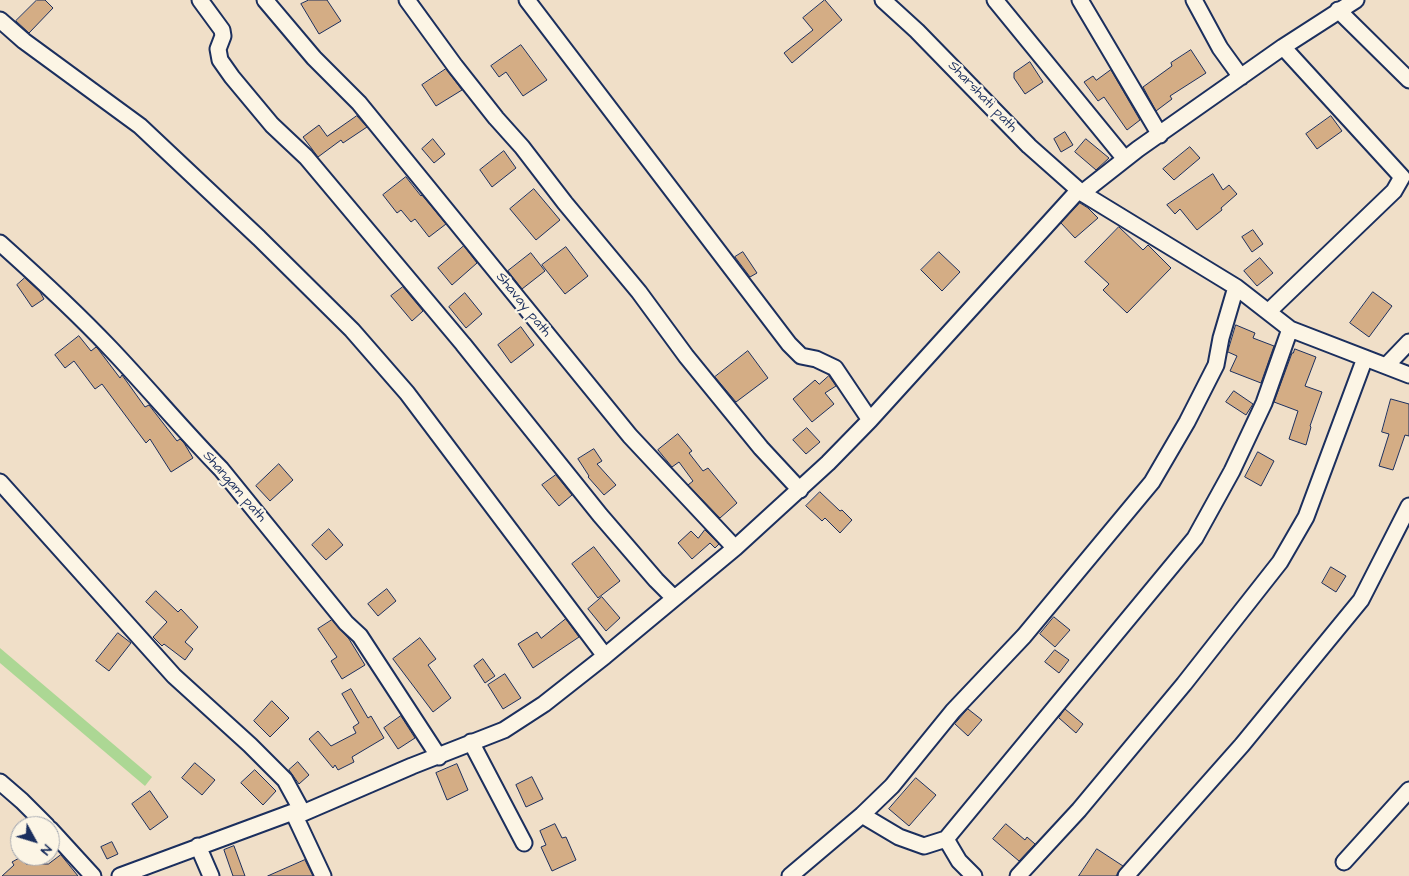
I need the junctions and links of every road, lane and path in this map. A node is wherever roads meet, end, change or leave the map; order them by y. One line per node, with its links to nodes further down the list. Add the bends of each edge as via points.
1 (200, 0): 31 (street, via 222,30 218,49 220,60 232,77 272,125 306,157 463,344 605,521)
2 (265, 0): 30 (street, Shavay path, via 314,58 359,104 630,436)
3 (407, 0): 28 (street, via 490,110 639,292 686,356)
4 (527, 0): 26 (street, via 789,344 801,356 835,368)
5 (883, 0): 17 (street, Sharshati path, via 1029,146)
6 (995, 0): 16 (street)
7 (1080, 0): 15 (street)
8 (1194, 0): 13 (street, via 1220,48)
9 (1356, 0): 10 (street)
10 (1338, 10): 12 (street); 14 (street)
11 (0, 20): 32 (street, via 140,126 352,330 407,393)
12 (1283, 47): 13 (street); 20 (street, via 1402,177 1394,191)
13 (1241, 77): 15 (street)
14 (1409, 80)
15 (1160, 135): 16 (street)
16 (1125, 159): 17 (street)
17 (1082, 193): 19 (street, Sharshati path); 26 (street, via 1076,193)
18 (0, 242): 34 (street, Shangam path, via 109,347 221,469 360,636)
19 (1236, 287): 20 (street, Sharshati path); 38 (street, via 1216,365 1152,482 1024,636 953,711 892,786)
20 (1268, 312): 21 (street, Sharshati path)
21 (1290, 329): 23 (street, Sharshati path); 40 (street, via 1264,403 1232,472 1195,538)
22 (1409, 342): 24 (street)
23 (1365, 358): 24 (street, Sharshati path); 51 (street, via 1306,517 1280,562 1079,810)
24 (1386, 366): 25 (street, Sharshati path)
25 (1409, 375)
26 (870, 420): 28 (street)
27 (0, 482): 37 (street, via 174,676 285,780)
28 (800, 490): 30 (street)
29 (1409, 506): 52 (street, via 1361,600 1242,745)
30 (735, 548): 31 (street)
31 (674, 598): 32 (street)
32 (605, 656): 33 (street, via 544,704 504,730)
33 (471, 742): 34 (street); 42 (street)
34 (438, 757): 37 (street)
35 (0, 782): 39 (street)
36 (1409, 790): 44 (street)
37 (298, 813): 43 (street); 48 (street)
38 (862, 815): 40 (street, via 924,846); 49 (street)
39 (37, 816)
40 (946, 840): 50 (street, via 959,861)
41 (60, 841): 45 (street)
42 (524, 843)
43 (198, 846): 46 (street); 47 (street)
44 (1344, 862)
45 (93, 876)
46 (120, 876)
47 (211, 876)
48 (323, 876)
49 (790, 876)
50 (974, 876)
51 (1018, 876)
52 (1126, 876)

